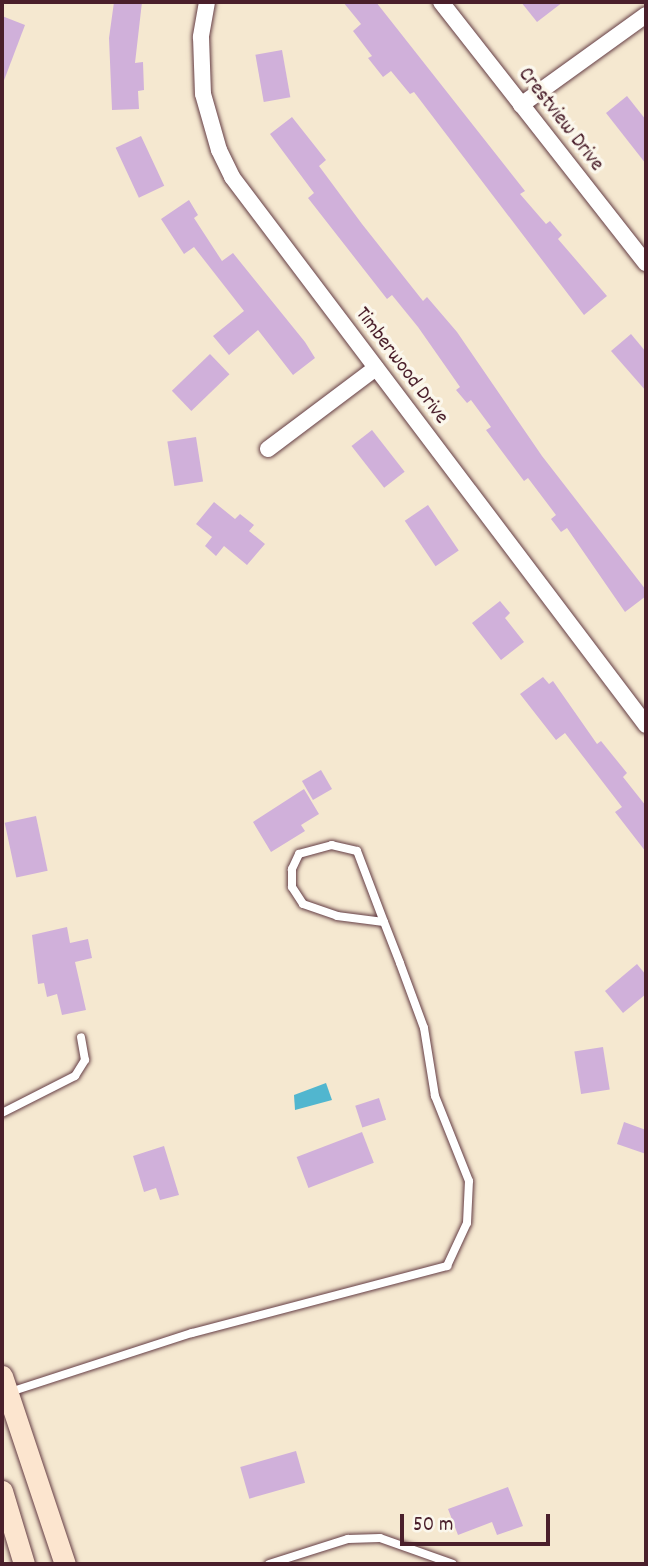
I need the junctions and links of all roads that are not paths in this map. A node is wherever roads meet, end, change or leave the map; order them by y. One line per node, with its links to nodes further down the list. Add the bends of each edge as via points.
1 (207, 2): 6 (street, Timberwood Drive, via 200,65 219,150 248,202)
2 (441, 2): 4 (street, Crestview Drive)
3 (646, 15): 4 (street)
4 (521, 105): 5 (street, Crestview Drive)
5 (646, 263)
6 (376, 368): 7 (street); 8 (street, Timberwood Drive)
7 (268, 449)
8 (646, 725)
9 (384, 922): 9 (lane, via 357,851 332,845 299,854 292,869 292,887 303,904 337,916); 12 (lane, via 424,1028 435,1096 469,1181 467,1223 447,1266)
10 (81, 1037): 11 (lane, via 85,1060 75,1076)
11 (2, 1113)
12 (4, 1385): 15 (main road)
13 (2, 1491): 14 (main road)
14 (24, 1564)
15 (65, 1564)
16 (269, 1564): 17 (lane, via 348,1539 380,1538)
17 (453, 1564)

